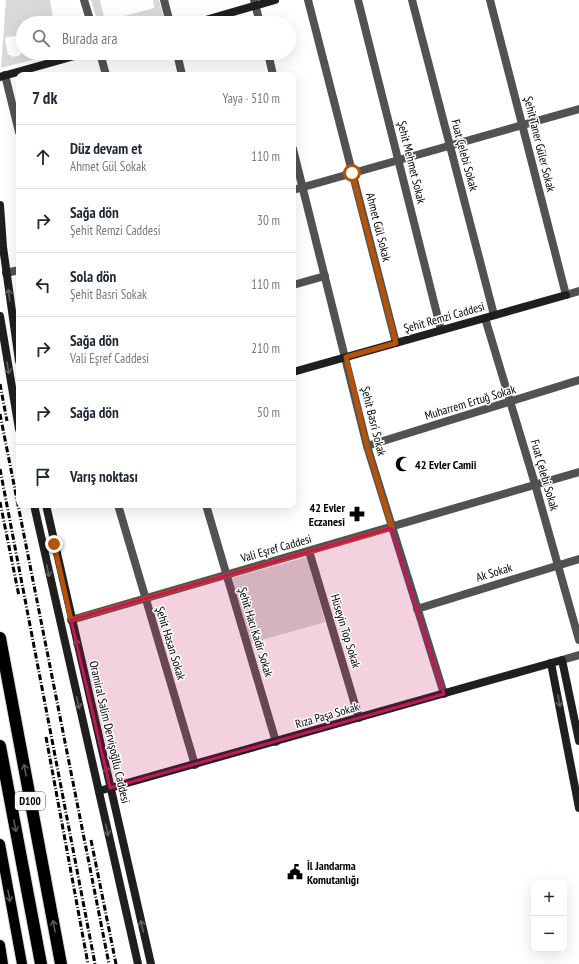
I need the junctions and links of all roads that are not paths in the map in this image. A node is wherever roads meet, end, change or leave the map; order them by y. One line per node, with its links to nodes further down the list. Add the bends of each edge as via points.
1 (84, 0): 9 (street)
2 (164, 0): 10 (street)
3 (275, 0): 8 (main road)
4 (308, 0): 29 (street, Ahmet Gül Sokak)
5 (358, 0): 28 (street, Şehit Mehmet Sokak)
6 (412, 0): 26 (street, Fuat Çelebi Sokak)
7 (490, 0): 25 (street, Şehit Taner Güler Sokak)
8 (255, 3): 11 (main road); 12 (street)
9 (89, 16)
10 (168, 16)
11 (216, 16)
12 (258, 16)
13 (61, 60): 18 (main road)
14 (102, 60): 19 (street)
15 (179, 60): 20 (street)
16 (270, 60): 21 (street)
17 (16, 72): 22 (main road)
18 (17, 72)
19 (105, 72)
20 (181, 72)
21 (272, 72)
22 (3, 76): 24 (street)
23 (579, 109): 25 (street)
24 (16, 122)
25 (522, 124): 26 (street); 38 (street, Şehit Taner Güler Sokak)
26 (450, 145): 28 (street); 39 (street, Fuat Çelebi Sokak)
27 (296, 160): 30 (street, Şehit Basri Sokak)
28 (399, 160): 29 (street); 42 (street, Şehit Mehmet Sokak)
29 (352, 173): 30 (street); 44 (street, Ahmet Gül Sokak)
30 (303, 187): 31 (street); 35 (street, Şehit Basri Sokak)
31 (296, 189)
32 (0, 205): 34 (main road)
33 (16, 271): 34 (street)
34 (6, 273): 43 (main road, one-way to 34)
35 (325, 276): 36 (street); 45 (street, Şehit Basri Sokak)
36 (296, 284)
37 (579, 291): 38 (street, Şehit Remzi Caddesi)
38 (566, 295): 39 (main road, Şehit Remzi Caddesi)
39 (494, 315): 41 (main road, Şehit Remzi Caddesi)
40 (0, 316): 49 (main road, one-way to 49)
41 (485, 318): 42 (main road, Şehit Remzi Caddesi); 48 (street, Fuat Çelebi Sokak)
42 (441, 330): 44 (main road, Şehit Remzi Caddesi)
43 (16, 341)
44 (396, 343): 45 (main road, Şehit Remzi Caddesi)
45 (346, 357): 46 (main road, Şehit Remzi Caddesi); 50 (street, Şehit Basri Sokak)
46 (296, 371)
47 (579, 380): 48 (street, Muharrem Ertuğ Sokak)
48 (511, 402): 50 (street, Muharrem Ertuğ Sokak); 52 (street, Fuat Çelebi Sokak)
49 (16, 411)
50 (367, 446): 57 (street, Şehit Basri Sokak)
51 (579, 472): 52 (street, Vali Eşref Caddesi)
52 (535, 484): 57 (street, Vali Eşref Caddesi); 60 (street, Fuat Çelebi Sokak)
53 (35, 508): 77 (main road, Oramiral Salim Dervişoğllu Caddesi, one-way to 77)
54 (47, 508): 64 (main road, Oramiral Salim Dervişoğllu Caddesi)
55 (119, 508): 62 (street, Şehit Hasan Sokak)
56 (207, 508): 61 (street, Şehit Hacı Kadir Sokak)
57 (392, 528): 58 (street, Vali Eşref Caddesi); 63 (street, Şehit Basri Sokak)
58 (309, 551): 61 (street, Vali Eşref Caddesi); 71 (street, Hüseyin Top Sokak)
59 (579, 559): 60 (street, Ak Sokak)
60 (557, 565): 63 (street, Ak Sokak); 66 (street, Fuat Çelebi Sokak)
61 (226, 575): 62 (street, Vali Eşref Caddesi); 73 (street, Şehit Hacı Kadir Sokak)
62 (145, 599): 64 (street, Vali Eşref Caddesi); 75 (street, Şehit Hasan Sokak)
63 (417, 609): 70 (street, Şehit Basri Sokak)
64 (71, 620): 76 (main road, Oramiral Salim Dervişoğllu Caddesi, one-way to 64)
65 (0, 638): 84 (highway, D100, one-way to 65)
66 (579, 640)
67 (579, 655): 68 (street)
68 (562, 660): 69 (main road, Rıza Paşa Sokak); 72 (main road)
69 (550, 663): 70 (main road, Rıza Paşa Sokak); 78 (main road, one-way to 78)
70 (444, 694): 71 (main road, Rıza Paşa Sokak)
71 (359, 718): 73 (main road, Rıza Paşa Sokak)
72 (579, 741)
73 (276, 742): 75 (main road, Rıza Paşa Sokak)
74 (0, 746): 83 (highway, D100, one-way to 83)
75 (195, 764): 76 (main road, Rıza Paşa Sokak)
76 (110, 788): 77 (main road, Rıza Paşa Sokak); 86 (main road, Oramiral Salim Dervişoğllu Caddesi, one-way to 76)
77 (98, 791): 85 (main road, Oramiral Salim Dervişoğllu Caddesi, one-way to 85)
78 (579, 808)
79 (0, 844): 82 (main road, one-way to 82)
80 (0, 944): 81 (main road)
81 (3, 964)
82 (22, 964)
83 (41, 964)
84 (61, 964)
85 (138, 964)
86 (150, 964)

